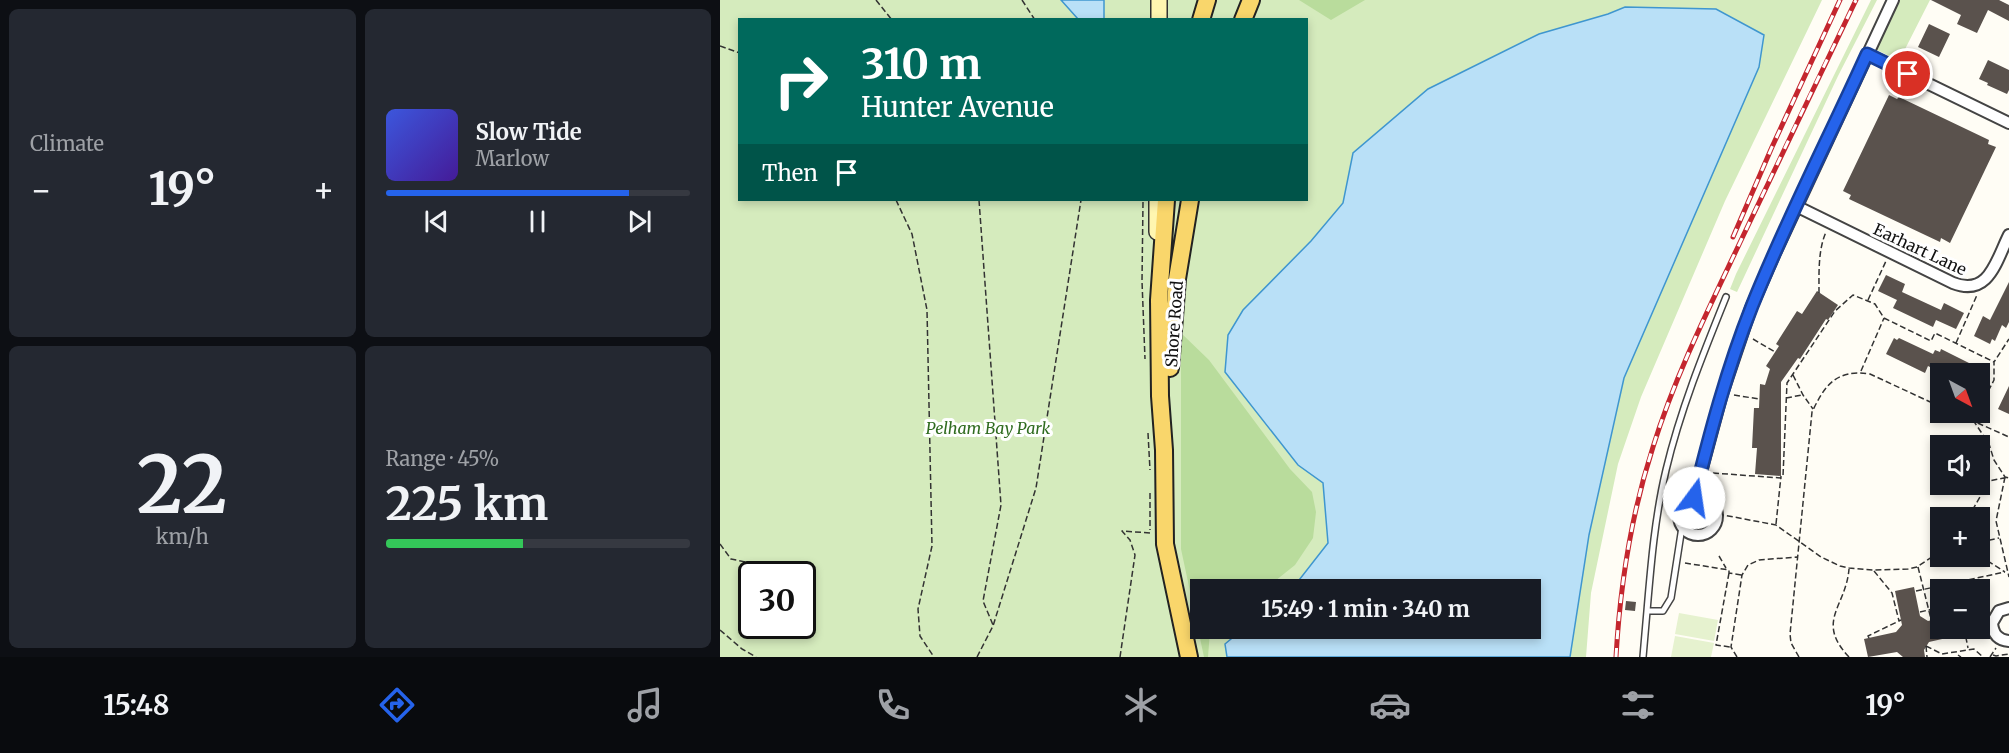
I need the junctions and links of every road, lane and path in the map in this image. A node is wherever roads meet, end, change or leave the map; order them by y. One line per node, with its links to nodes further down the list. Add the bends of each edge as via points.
1 (876, 0): 7 (path)
2 (1022, 0): 8 (path)
3 (1159, 0): 9 (main road)
4 (1207, 0): 10 (main road)
5 (1251, 0): 11 (main road)
6 (1893, 0): 14 (street)
7 (890, 18)
8 (1034, 18)
9 (1159, 18)
10 (1202, 18)
11 (1245, 18)
12 (720, 46): 13 (path)
13 (738, 52)
14 (1867, 54): 15 (street); 22 (street)
15 (2009, 123)
16 (896, 201): 99 (path, via 912,234 927,310 932,546 918,609 920,636)
17 (979, 201): 87 (path, via 1000,505 983,601)
18 (1081, 201): 87 (path, via 1036,488)
19 (1157, 201): 29 (main road)
20 (1166, 201): 29 (main road, Shore Road)
21 (1190, 201): 49 (main road, Shore Road, via 1177,279)
22 (1797, 207): 23 (street, Earhart Lane); 32 (street)
23 (1830, 223): 25 (street, Earhart Lane); 27 (path, via 1823,239)
24 (2009, 235): 26 (street, Earhart Lane, via 1988,277)
25 (1890, 252): 26 (street, Earhart Lane, via 1959,285); 30 (path)
26 (1978, 285): 34 (path)
27 (1819, 293)
28 (1726, 297): 84 (lane, via 1680,418 1666,470)
29 (1159, 300): 49 (main road, Shore Road)
30 (1867, 301): 31 (path, via 1875,304); 38 (path, via 1853,295 1835,311)
31 (1884, 318): 34 (path, via 1931,341 1935,333); 37 (path)
32 (1742, 332): 35 (path); 40 (street)
33 (2009, 339): 36 (path)
34 (1956, 343): 36 (path)
35 (1775, 352)
36 (1994, 362): 39 (path)
37 (1860, 372): 44 (path); 45 (path, via 1829,383)
38 (1792, 374): 41 (path); 42 (path, via 1786,383)
39 (1990, 388)
40 (1722, 393): 43 (path); 50 (street)
41 (1803, 395): 42 (path); 45 (path)
42 (1786, 398): 51 (path)
43 (1760, 399)
44 (1930, 402)
45 (1813, 409): 62 (path)
46 (1975, 423): 52 (path)
47 (1979, 423): 48 (path)
48 (2009, 437)
49 (1164, 450): 102 (main road, Shore Road, via 1166,550)
50 (1700, 472): 51 (path); 54 (street)
51 (1781, 477): 57 (path)
52 (2005, 477): 53 (path); 55 (path, via 1989,481); 60 (path, via 1996,521)
53 (2009, 478)
54 (1694, 498): 56 (street, via 1710,501); 58 (street, via 1681,508)
55 (1974, 507)
56 (1718, 514): 57 (path); 58 (street, via 1713,529 1704,535 1694,535)
57 (1776, 525): 62 (path)
58 (1682, 527): 68 (lane)
59 (1151, 533): 101 (path, via 1122,531 1136,555)
60 (1999, 538): 61 (path); 74 (path)
61 (1990, 540)
62 (1800, 543): 65 (path); 71 (path)
63 (720, 544): 67 (path, via 731,559)
64 (1719, 556): 72 (path)
65 (1798, 557): 76 (path, via 1760,561 1748,565); 105 (path, via 1790,634)
66 (1930, 558): 70 (path)
67 (741, 561)
68 (1677, 561): 72 (path); 84 (lane, via 1667,607)
69 (1990, 562): 74 (path)
70 (1917, 567): 73 (path); 80 (path)
71 (1849, 568): 73 (path); 106 (path, via 1832,622 1838,644)
72 (1726, 569): 75 (path)
73 (1873, 570): 89 (path, via 1894,594 1900,621)
74 (2007, 572): 77 (path); 78 (path)
75 (1729, 573): 76 (path); 92 (path, via 1716,645)
76 (1742, 575): 92 (path)
77 (2009, 577)
78 (1974, 579)
79 (1930, 588): 80 (path)
80 (1923, 589): 81 (path); 83 (path)
81 (1916, 591)
82 (2009, 608): 91 (street, via 1999,611 1992,623 1994,633)
83 (1929, 609): 85 (path); 86 (path)
84 (1647, 611): 103 (lane)
85 (1920, 612)
86 (1930, 614)
87 (993, 626): 100 (path)
88 (720, 630): 98 (path)
89 (1869, 638)
90 (1967, 639): 93 (path)
91 (2009, 641)
92 (1731, 647): 104 (path)
93 (1969, 649): 96 (path); 109 (path)
94 (1992, 654): 95 (path)
95 (2009, 654)
96 (1959, 655): 97 (path)
97 (1942, 656): 107 (path, via 1926,646)
98 (756, 657)
99 (934, 657)
100 (977, 657)
101 (1120, 657)
102 (1189, 657)
103 (1643, 657)
104 (1737, 657)
105 (1799, 657)
106 (1849, 657)
107 (1928, 657)
108 (1977, 657): 109 (path)
109 (1982, 657)

